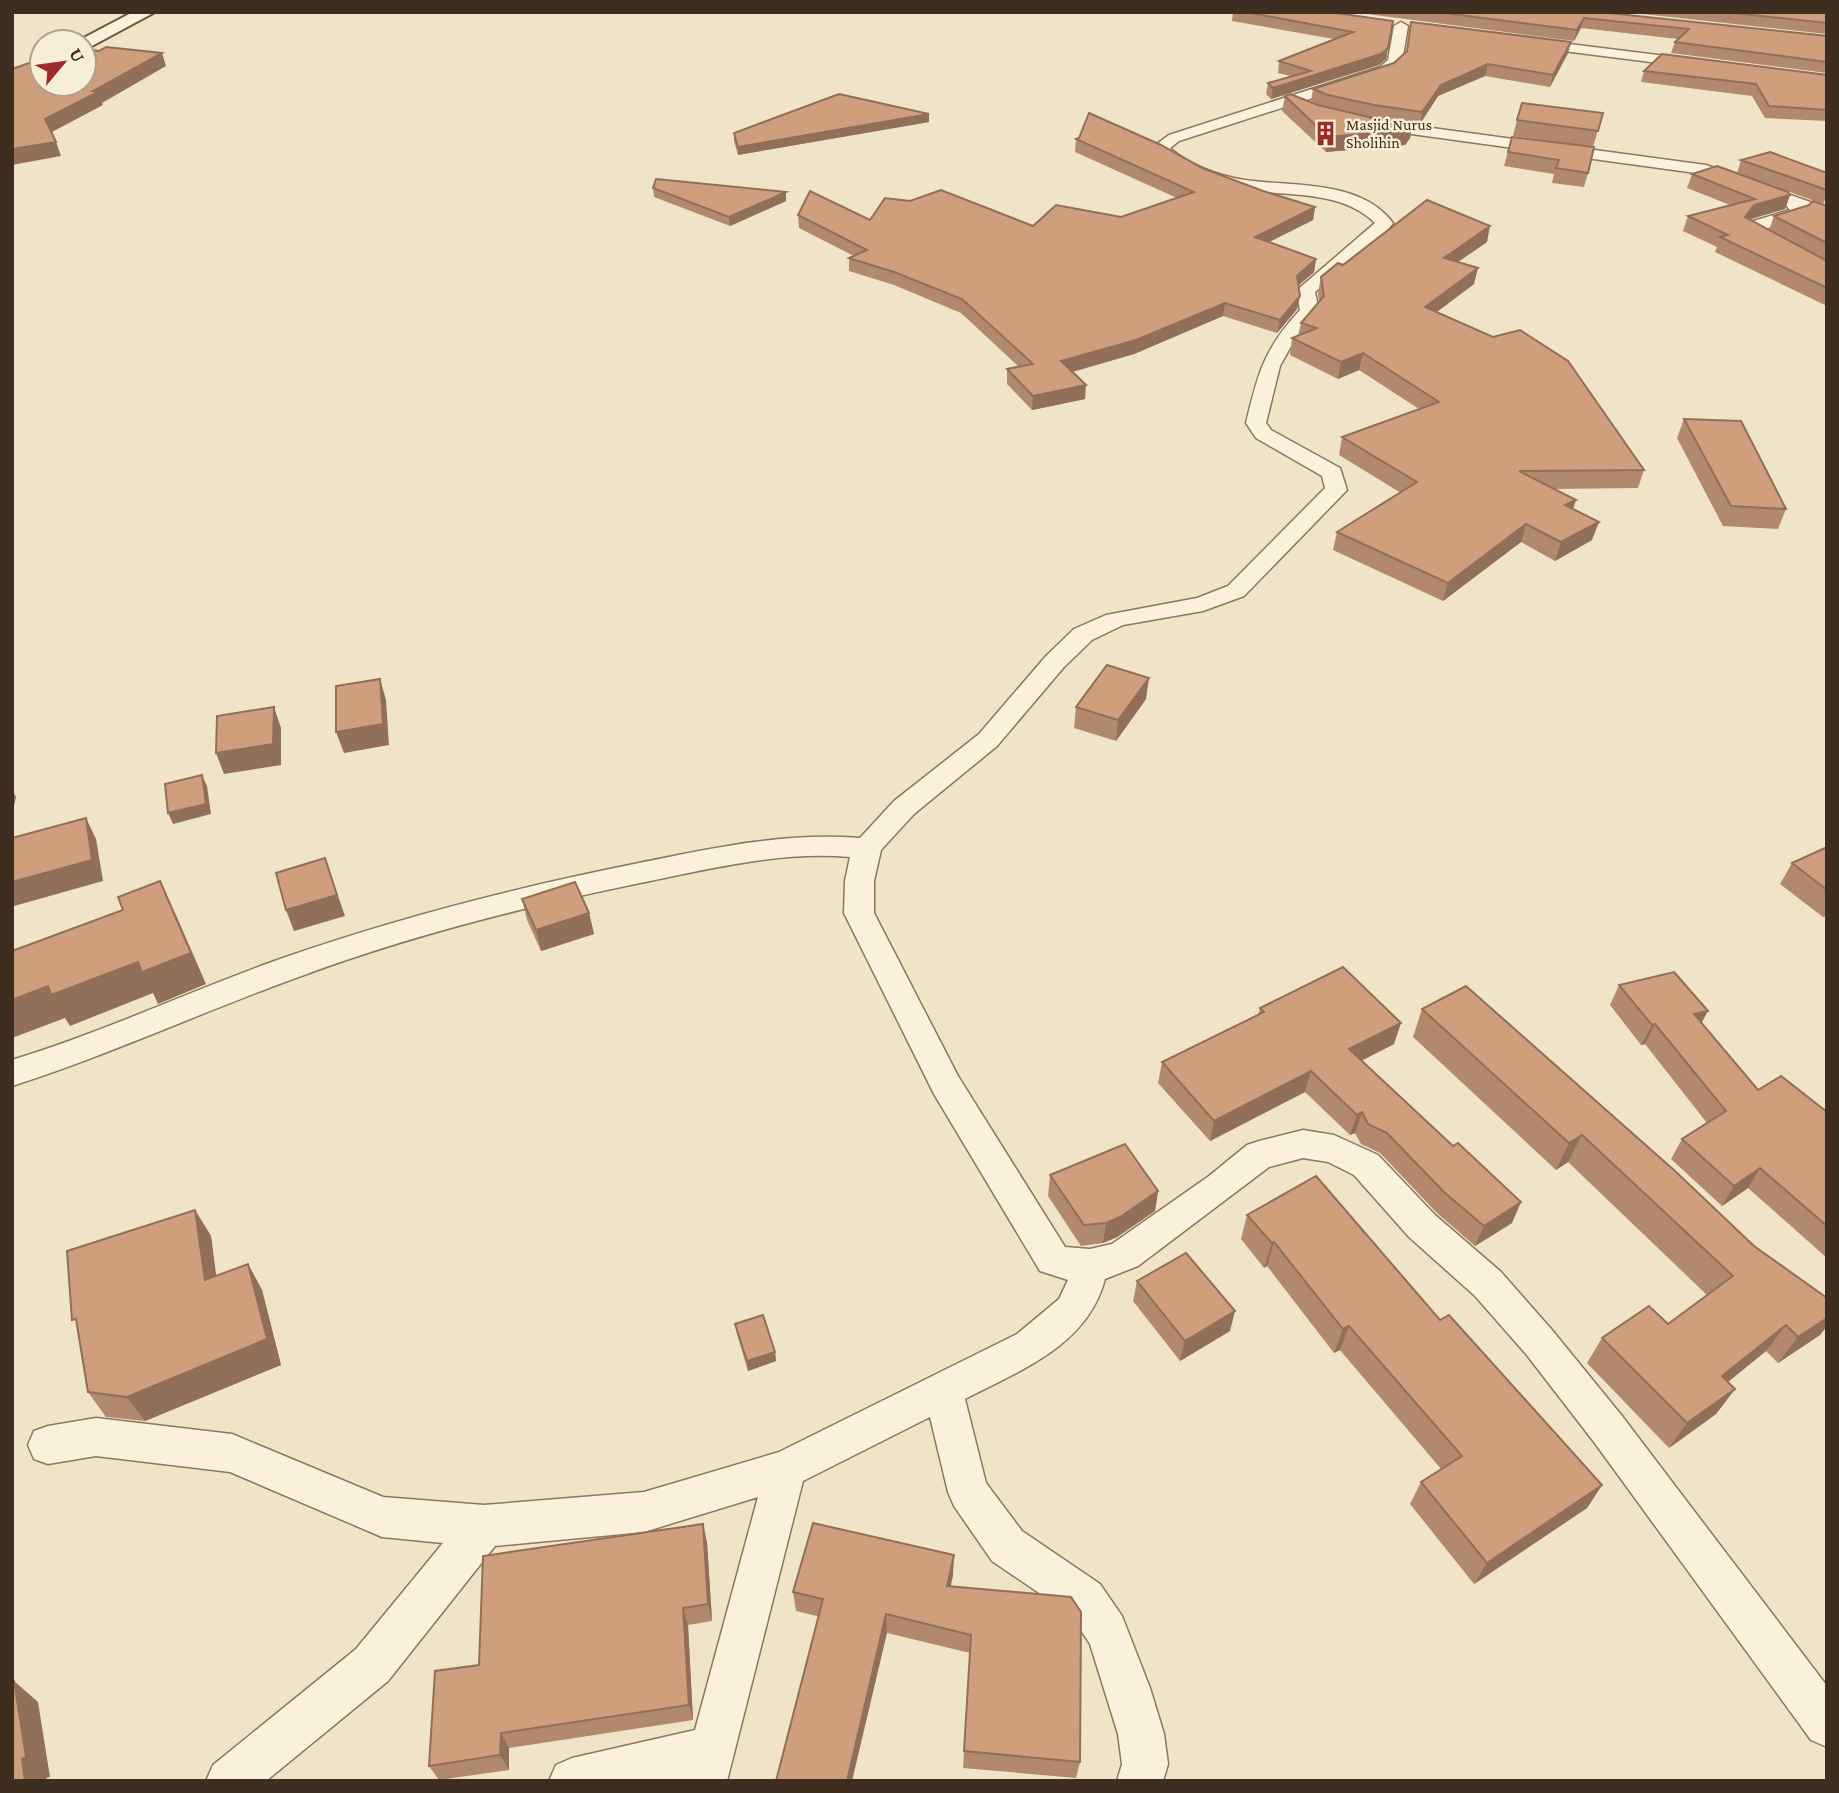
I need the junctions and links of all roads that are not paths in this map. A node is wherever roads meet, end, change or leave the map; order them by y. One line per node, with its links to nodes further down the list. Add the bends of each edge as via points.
1 (147, 12): 3 (street)
2 (1401, 26): 12 (street, via 1391,65 1300,106 1174,138 1161,147 1194,170 1245,185 1291,188 1347,201 1378,214 1384,223 1305,292 1310,311 1287,336 1270,366 1256,423 1263,434 1332,473 1336,490 1236,591 1219,601 1120,619 1077,639 989,740 900,813)
3 (98, 36)
4 (1625, 37): 6 (street)
5 (1518, 41): 6 (street)
6 (1615, 50): 7 (street)
7 (1719, 67)
8 (1360, 123): 9 (street, via 1706,170)
9 (1788, 199): 10 (street); 11 (street, via 1800,210 1797,214 1751,231)
10 (1827, 214)
11 (1827, 271)
12 (867, 849): 13 (street, via 836,845 779,849 563,888 294,967 58,1060); 14 (street, via 858,885 859,913 946,1085 1054,1260)
13 (12, 1073)
14 (1090, 1267): 15 (street, via 1082,1297 1072,1311 1031,1346); 19 (street, via 1125,1255 1259,1154 1303,1144 1334,1149 1366,1165 1422,1226 1488,1284 1539,1342)
15 (943, 1390): 17 (street); 23 (street, via 968,1492 1007,1546 1085,1599 1107,1631 1141,1734 1145,1764)
16 (48, 1445): 18 (street, via 96,1437 233,1453 382,1517)
17 (786, 1469): 18 (street, via 644,1512); 20 (street)
18 (484, 1526): 21 (street, via 372,1665)
19 (1827, 1724)
20 (709, 1765): 22 (street)
21 (229, 1781)
22 (572, 1781)
23 (1140, 1781)

